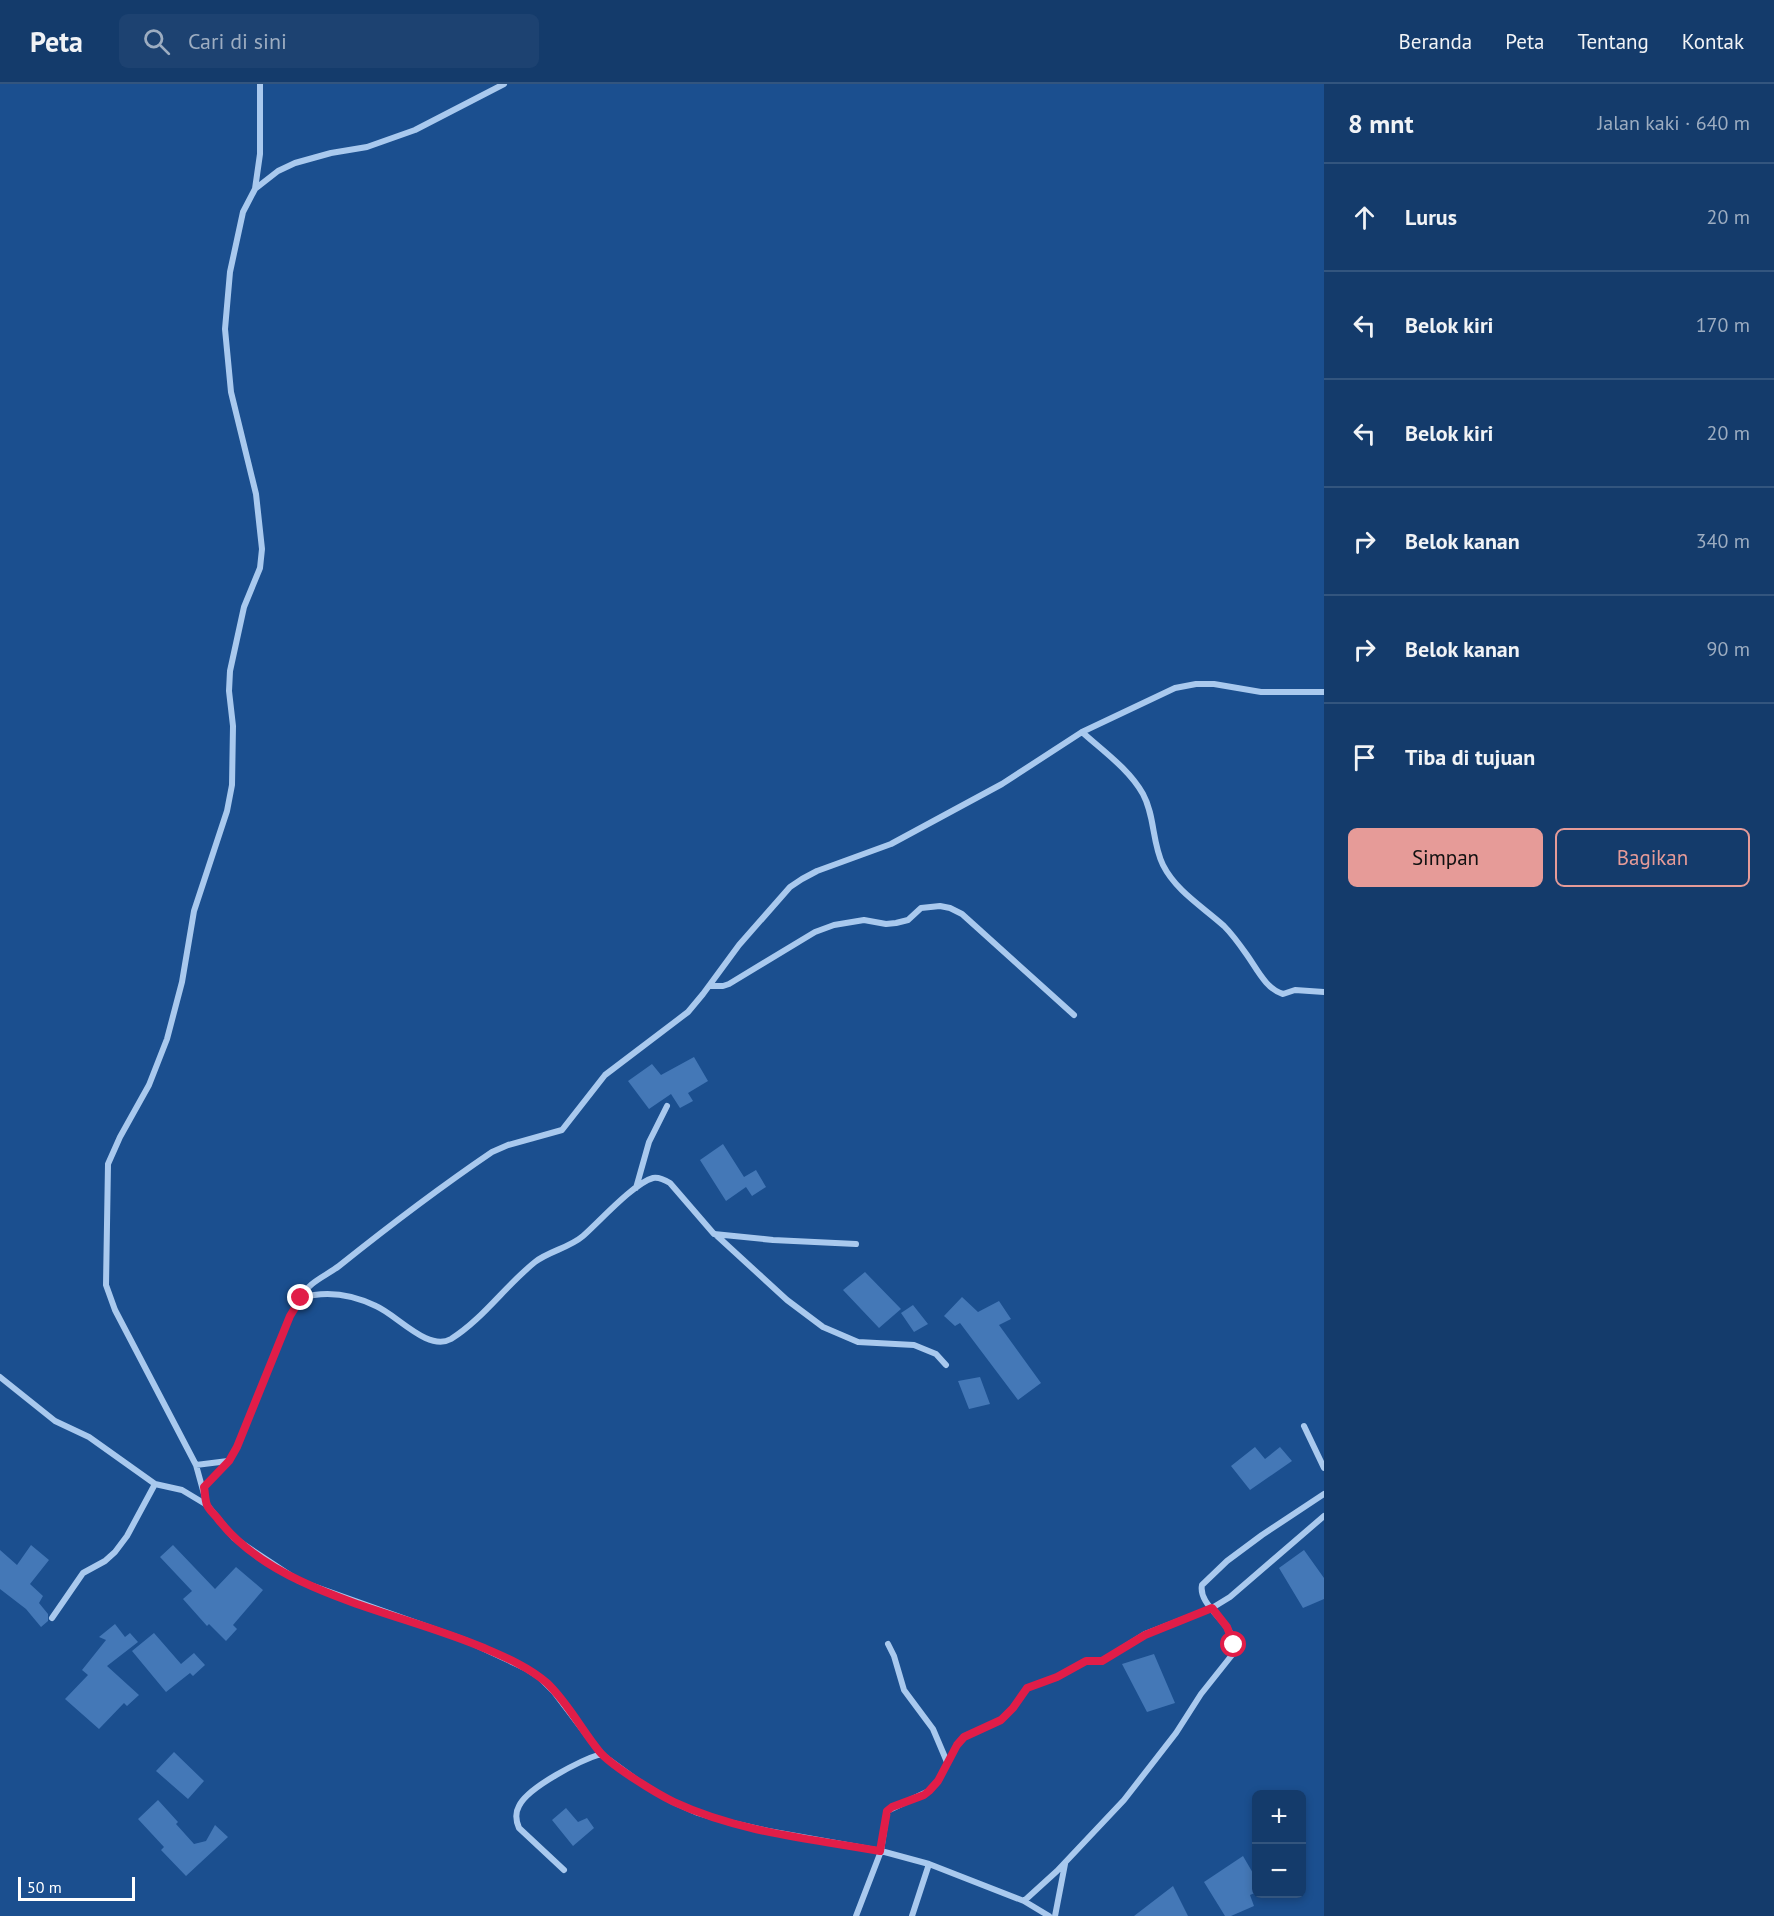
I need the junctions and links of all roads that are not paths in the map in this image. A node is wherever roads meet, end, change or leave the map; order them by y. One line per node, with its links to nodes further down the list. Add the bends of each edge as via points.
1 (260, 84): 3 (street, via 260,154)
2 (504, 84): 3 (street, via 416,130 367,147 295,163)
3 (255, 189): 18 (street, via 237,232 225,329 231,392 256,494 262,549 230,671 232,784 194,911 167,1039 149,1085 108,1164 106,1286)
4 (1324, 692): 5 (street, via 1261,692 1196,684 1175,688)
5 (1082, 732): 6 (street, via 1002,784 891,844 817,871 790,887); 7 (street, via 1120,766 1143,794 1162,863 1169,874 1195,904 1226,928 1270,987 1284,994 1295,990)
6 (709, 986): 8 (street, via 729,984 815,932 834,925 864,920 896,923 908,920 921,908 939,906 962,914); 13 (street, via 688,1011 605,1075 562,1130 492,1152 394,1221 316,1281)
7 (1324, 992)
8 (1074, 1015)
9 (667, 1107): 10 (street, via 649,1142)
10 (636, 1188): 11 (street, via 653,1178 664,1179); 13 (street, via 582,1237 536,1261 462,1331 442,1343 429,1341 375,1305 360,1300 327,1292)
11 (714, 1234): 12 (street); 14 (street, via 787,1300 824,1327 858,1342 914,1345 936,1354)
12 (856, 1244)
13 (301, 1298): 17 (street)
14 (946, 1365)
15 (0, 1377): 20 (street, via 55,1420 89,1437)
16 (1304, 1426): 19 (street)
17 (229, 1461): 18 (street); 21 (street)
18 (196, 1465): 21 (street)
19 (1324, 1467)
20 (155, 1484): 23 (street, via 182,1490); 26 (street, via 115,1552 83,1573)
21 (204, 1487): 23 (street)
22 (1324, 1494): 25 (street, via 1275,1525 1205,1581 1202,1595)
23 (207, 1505): 28 (street, via 234,1538 299,1581 465,1640 525,1668 555,1692)
24 (1324, 1516): 25 (street)
25 (1212, 1608): 29 (street, via 1145,1635 1102,1661 1086,1661 1027,1688 1001,1720 964,1737); 31 (street, via 1234,1641 1232,1655 1124,1800)
26 (52, 1618)
27 (888, 1644): 29 (street, via 904,1690 933,1729)
28 (601, 1754): 30 (street, via 638,1781 698,1813 768,1831); 33 (street, via 561,1772 528,1794 519,1806 519,1828)
29 (947, 1762): 30 (street, via 938,1781 924,1795 887,1811)
30 (880, 1851): 32 (street); 35 (street)
31 (1065, 1863): 34 (street); 38 (street)
32 (929, 1864): 34 (street); 36 (street)
33 (564, 1870)
34 (1024, 1901): 37 (street)
35 (856, 1916)
36 (912, 1916)
37 (1050, 1916)
38 (1055, 1916)

